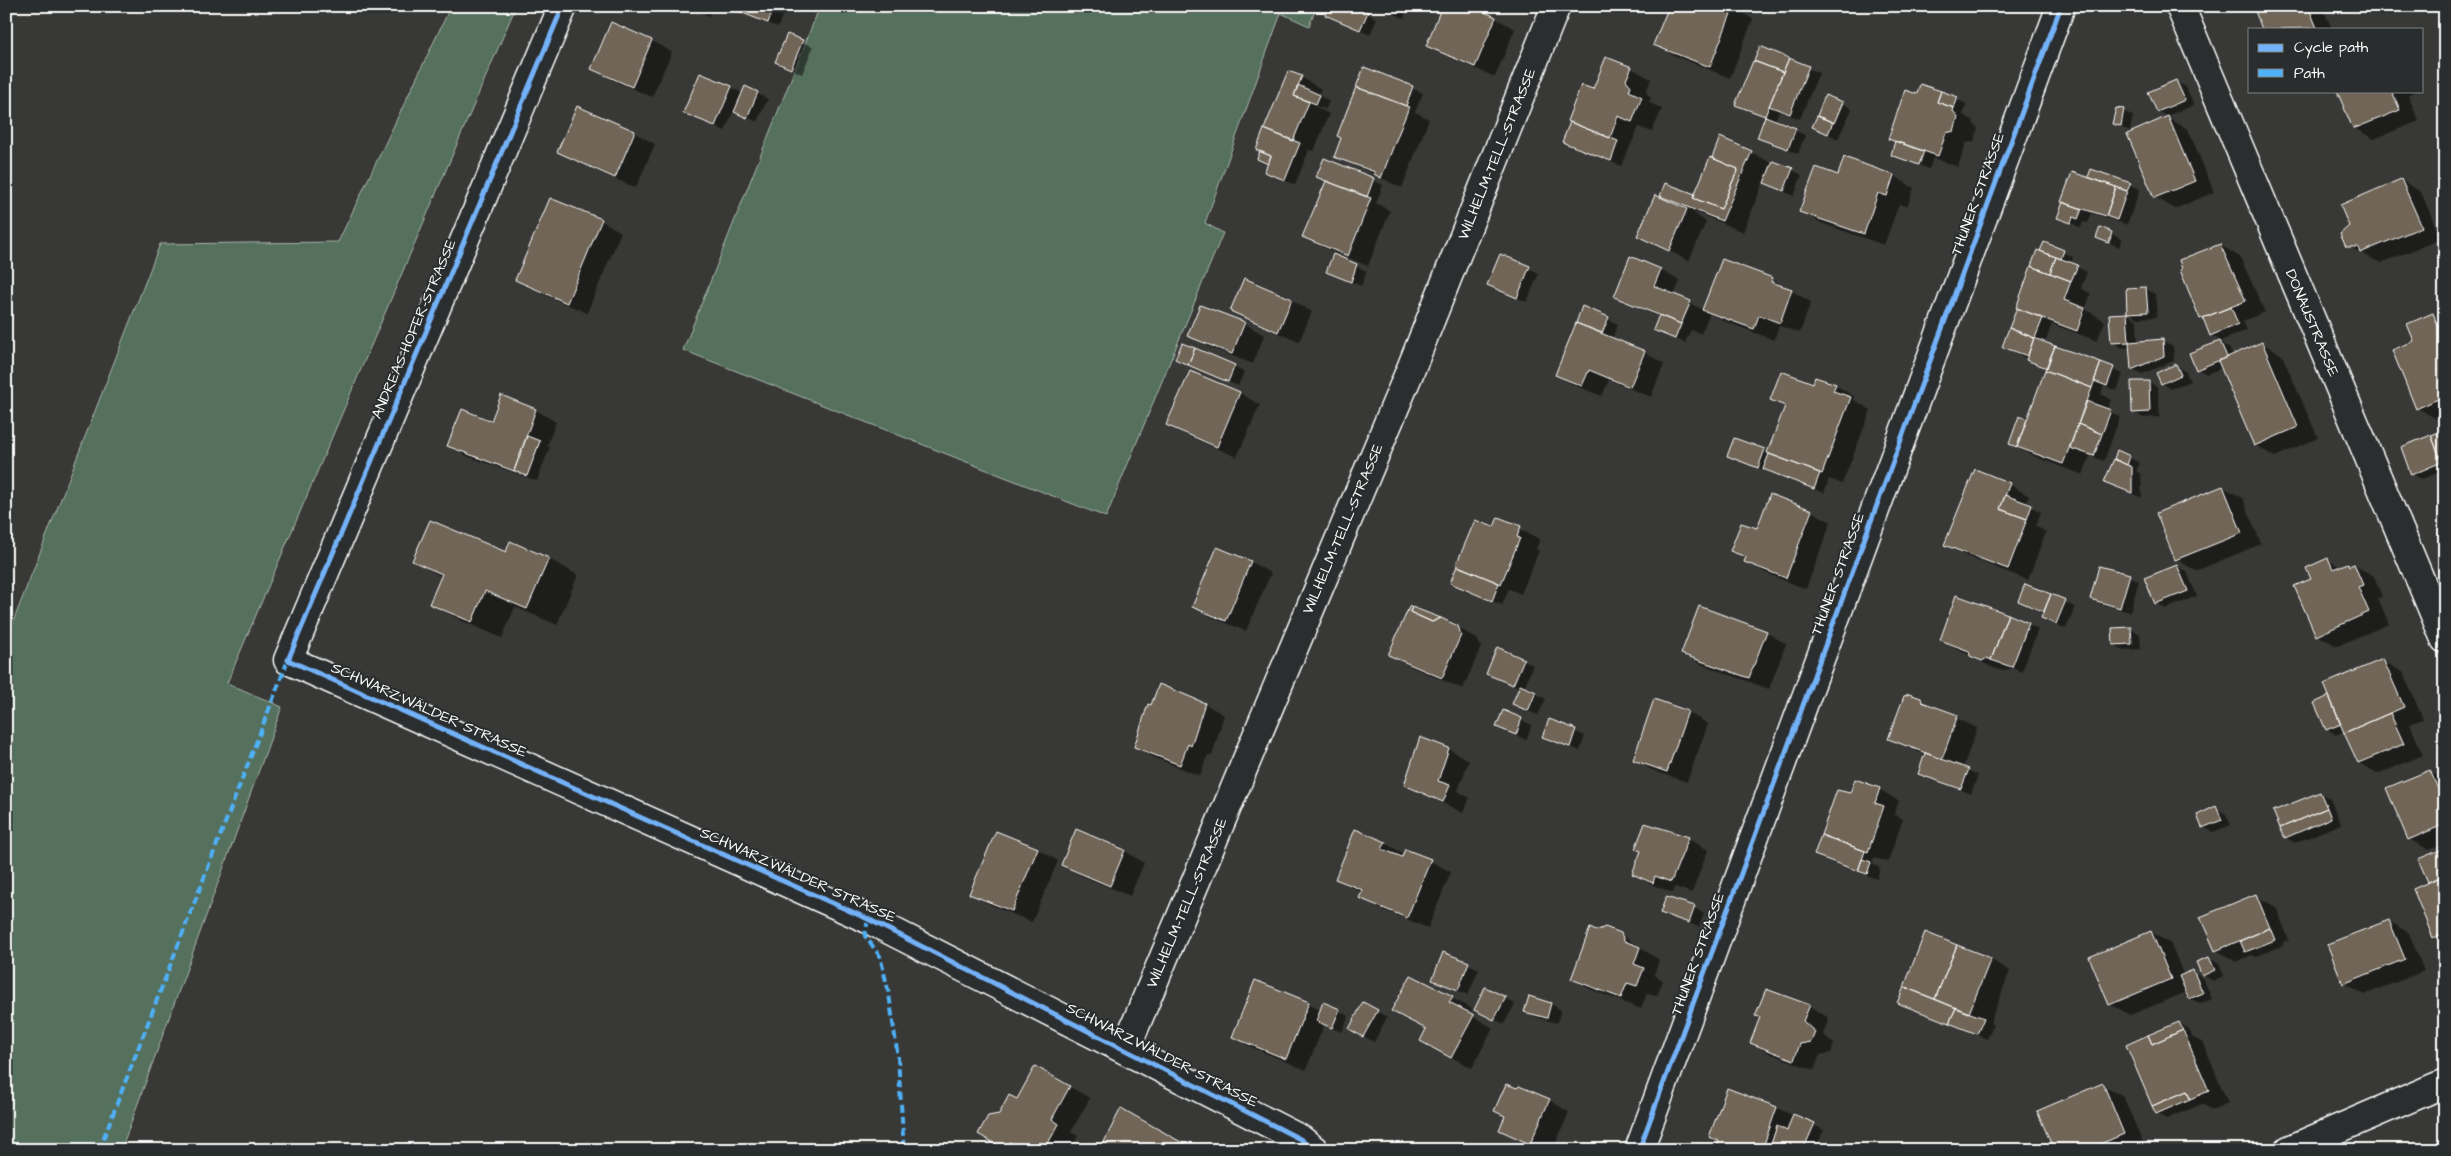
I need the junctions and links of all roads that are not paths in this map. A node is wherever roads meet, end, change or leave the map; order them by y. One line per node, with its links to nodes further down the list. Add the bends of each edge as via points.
1 (563, 6): 6 (street, ANDREAS-HOFER-STRASSE)
2 (1556, 6): 7 (street, WILHELM-TELL-STRASSE, via 1410,371)
3 (2061, 6): 10 (street, THUNER STRASSE)
4 (2180, 6): 5 (street, DONAUSTRASSE)
5 (2445, 638)
6 (288, 660): 7 (street, SCHWARZWÄLDER STRASSE, via 868,919)
7 (1125, 1050): 9 (street, SCHWARZWÄLDER STRASSE, via 1300,1139)
8 (2445, 1083): 11 (street)
9 (1314, 1150)
10 (1639, 1150)
11 (2289, 1150)

